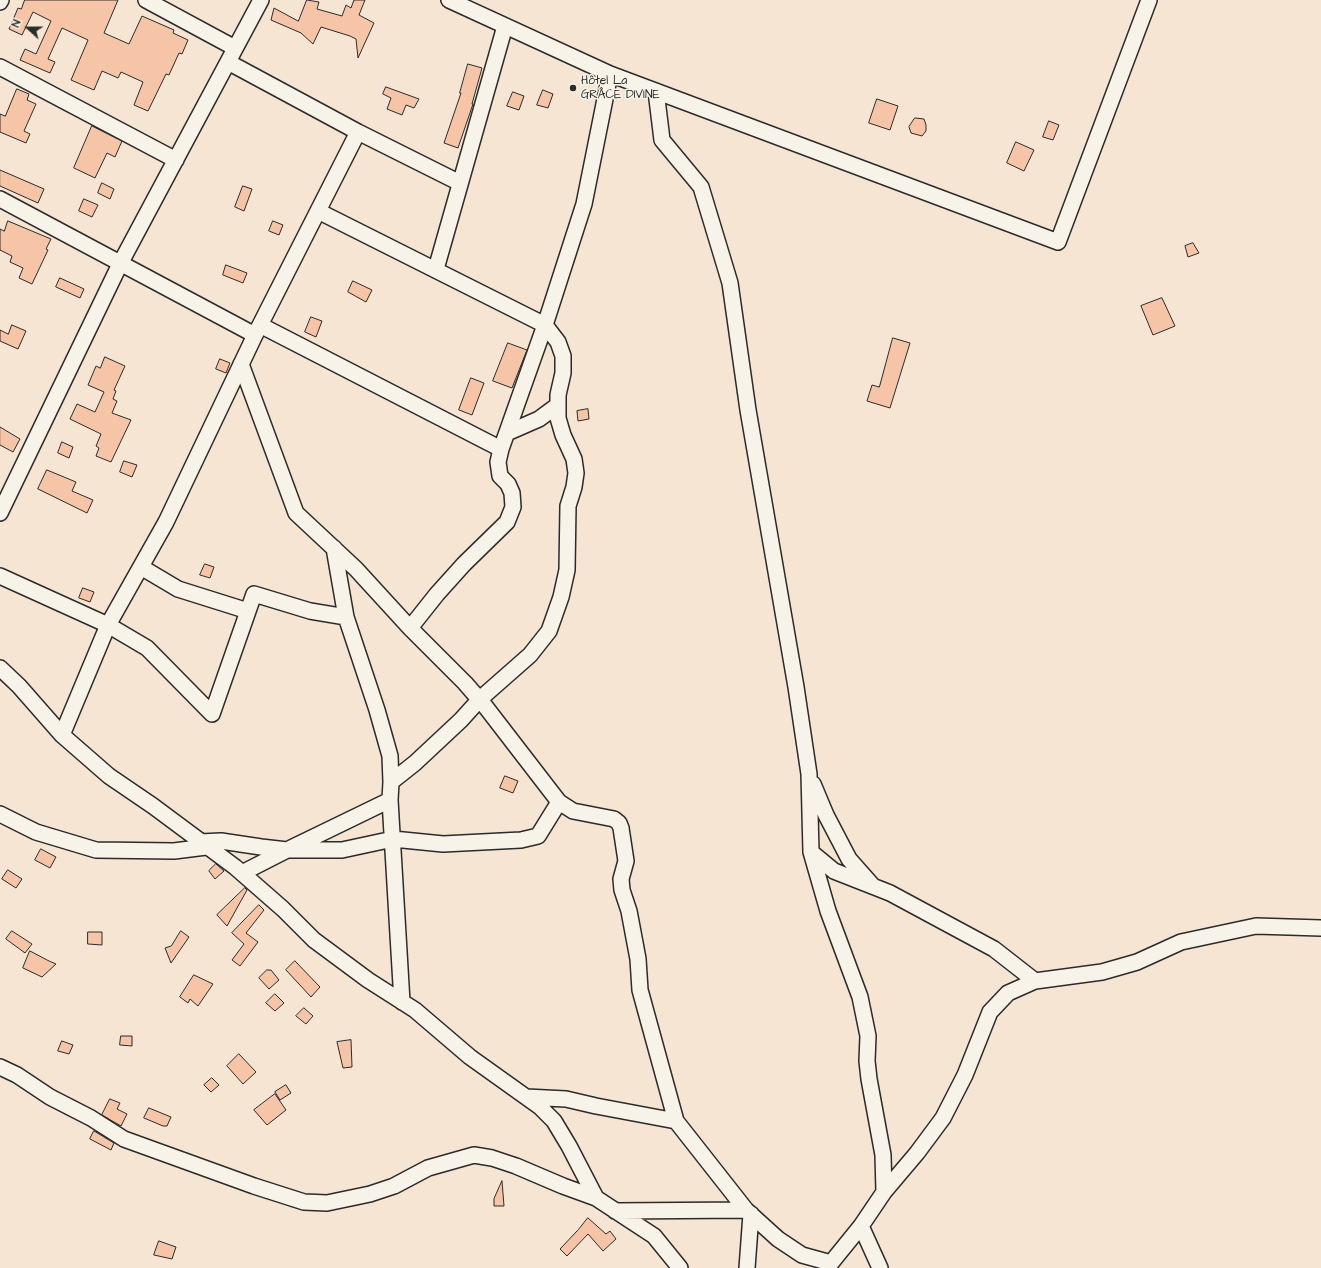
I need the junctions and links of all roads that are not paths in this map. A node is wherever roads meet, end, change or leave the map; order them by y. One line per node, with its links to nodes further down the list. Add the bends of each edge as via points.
1 (146, 0): 6 (street)
2 (261, 0): 6 (street)
3 (449, 0): 5 (street)
4 (1149, 0): 10 (street, via 1058,242)
5 (505, 26): 9 (street); 13 (street)
6 (235, 48): 7 (street)
7 (228, 62): 11 (street); 12 (street)
8 (0, 67): 12 (street)
9 (610, 74): 10 (street); 18 (street, via 584,204)
10 (656, 91): 36 (street, via 662,140 701,187 730,283 748,410)
11 (358, 132): 13 (street); 15 (street)
12 (176, 160): 16 (street)
13 (460, 183): 17 (street)
14 (0, 200): 16 (street)
15 (318, 211): 17 (street); 19 (street)
16 (120, 264): 19 (street); 24 (street)
17 (436, 269): 18 (street)
18 (545, 325): 21 (street, via 558,342 563,356); 22 (street)
19 (257, 330): 20 (street); 23 (street)
20 (241, 364): 26 (street, via 296,513); 27 (street, via 166,522)
21 (558, 405): 22 (street, via 539,419); 34 (street, via 561,430 574,459 576,473 568,506 567,570 561,597 548,631 530,655)
22 (507, 433): 23 (street)
23 (501, 449): 32 (street, via 498,462 500,476 508,484 514,507 507,522 464,564)
24 (4, 495): 25 (street)
25 (0, 513)
26 (334, 548): 30 (street); 32 (street)
27 (141, 567): 29 (street, via 178,589); 31 (street)
28 (0, 576): 31 (street)
29 (248, 611): 30 (street, via 254,594 310,611); 31 (street, via 212,714 147,648)
30 (346, 617): 37 (street, via 390,756)
31 (108, 625): 35 (street)
32 (410, 628): 34 (street)
33 (0, 668): 35 (street)
34 (480, 699): 37 (street, via 461,720); 39 (street)
35 (62, 735): 42 (street, via 110,776)
36 (809, 774): 44 (street); 46 (street, via 826,815 849,859)
37 (391, 782): 38 (street)
38 (390, 800): 41 (street); 43 (street)
39 (559, 802): 41 (street, via 538,836 521,840 443,844); 52 (street, via 573,811 614,819 621,828 626,861 621,879 622,890 638,959 640,990)
40 (0, 814): 42 (street, via 36,832 96,850 174,851)
41 (393, 839): 43 (street, via 342,850); 49 (street)
42 (203, 844): 43 (street, via 221,841); 45 (street)
43 (288, 850): 45 (street)
44 (811, 852): 46 (street, via 834,871); 53 (street, via 828,911 860,997 868,1036 869,1079 883,1155)
45 (242, 874): 49 (street, via 314,940)
46 (874, 887): 48 (street, via 890,893 994,949)
47 (1321, 928): 48 (street, via 1256,926 1181,942 1137,962 1102,972)
48 (1035, 981): 53 (street, via 1008,993 990,1012 965,1076 943,1118)
49 (402, 1002): 51 (street, via 470,1057)
50 (0, 1068): 54 (street, via 124,1139 304,1202 327,1202 370,1194 394,1186 428,1168 474,1156 492,1158 516,1166)
51 (526, 1097): 52 (street, via 566,1099); 54 (street, via 554,1121)
52 (676, 1121): 56 (street)
53 (884, 1192): 57 (street)
54 (596, 1198): 55 (street)
55 (615, 1211): 56 (street); 59 (street, via 654,1236)
56 (749, 1212): 58 (street, via 778,1239 802,1255); 60 (street)
57 (861, 1226): 58 (street); 61 (street)
58 (829, 1265)
59 (680, 1268)
60 (747, 1268)
61 (880, 1268)

